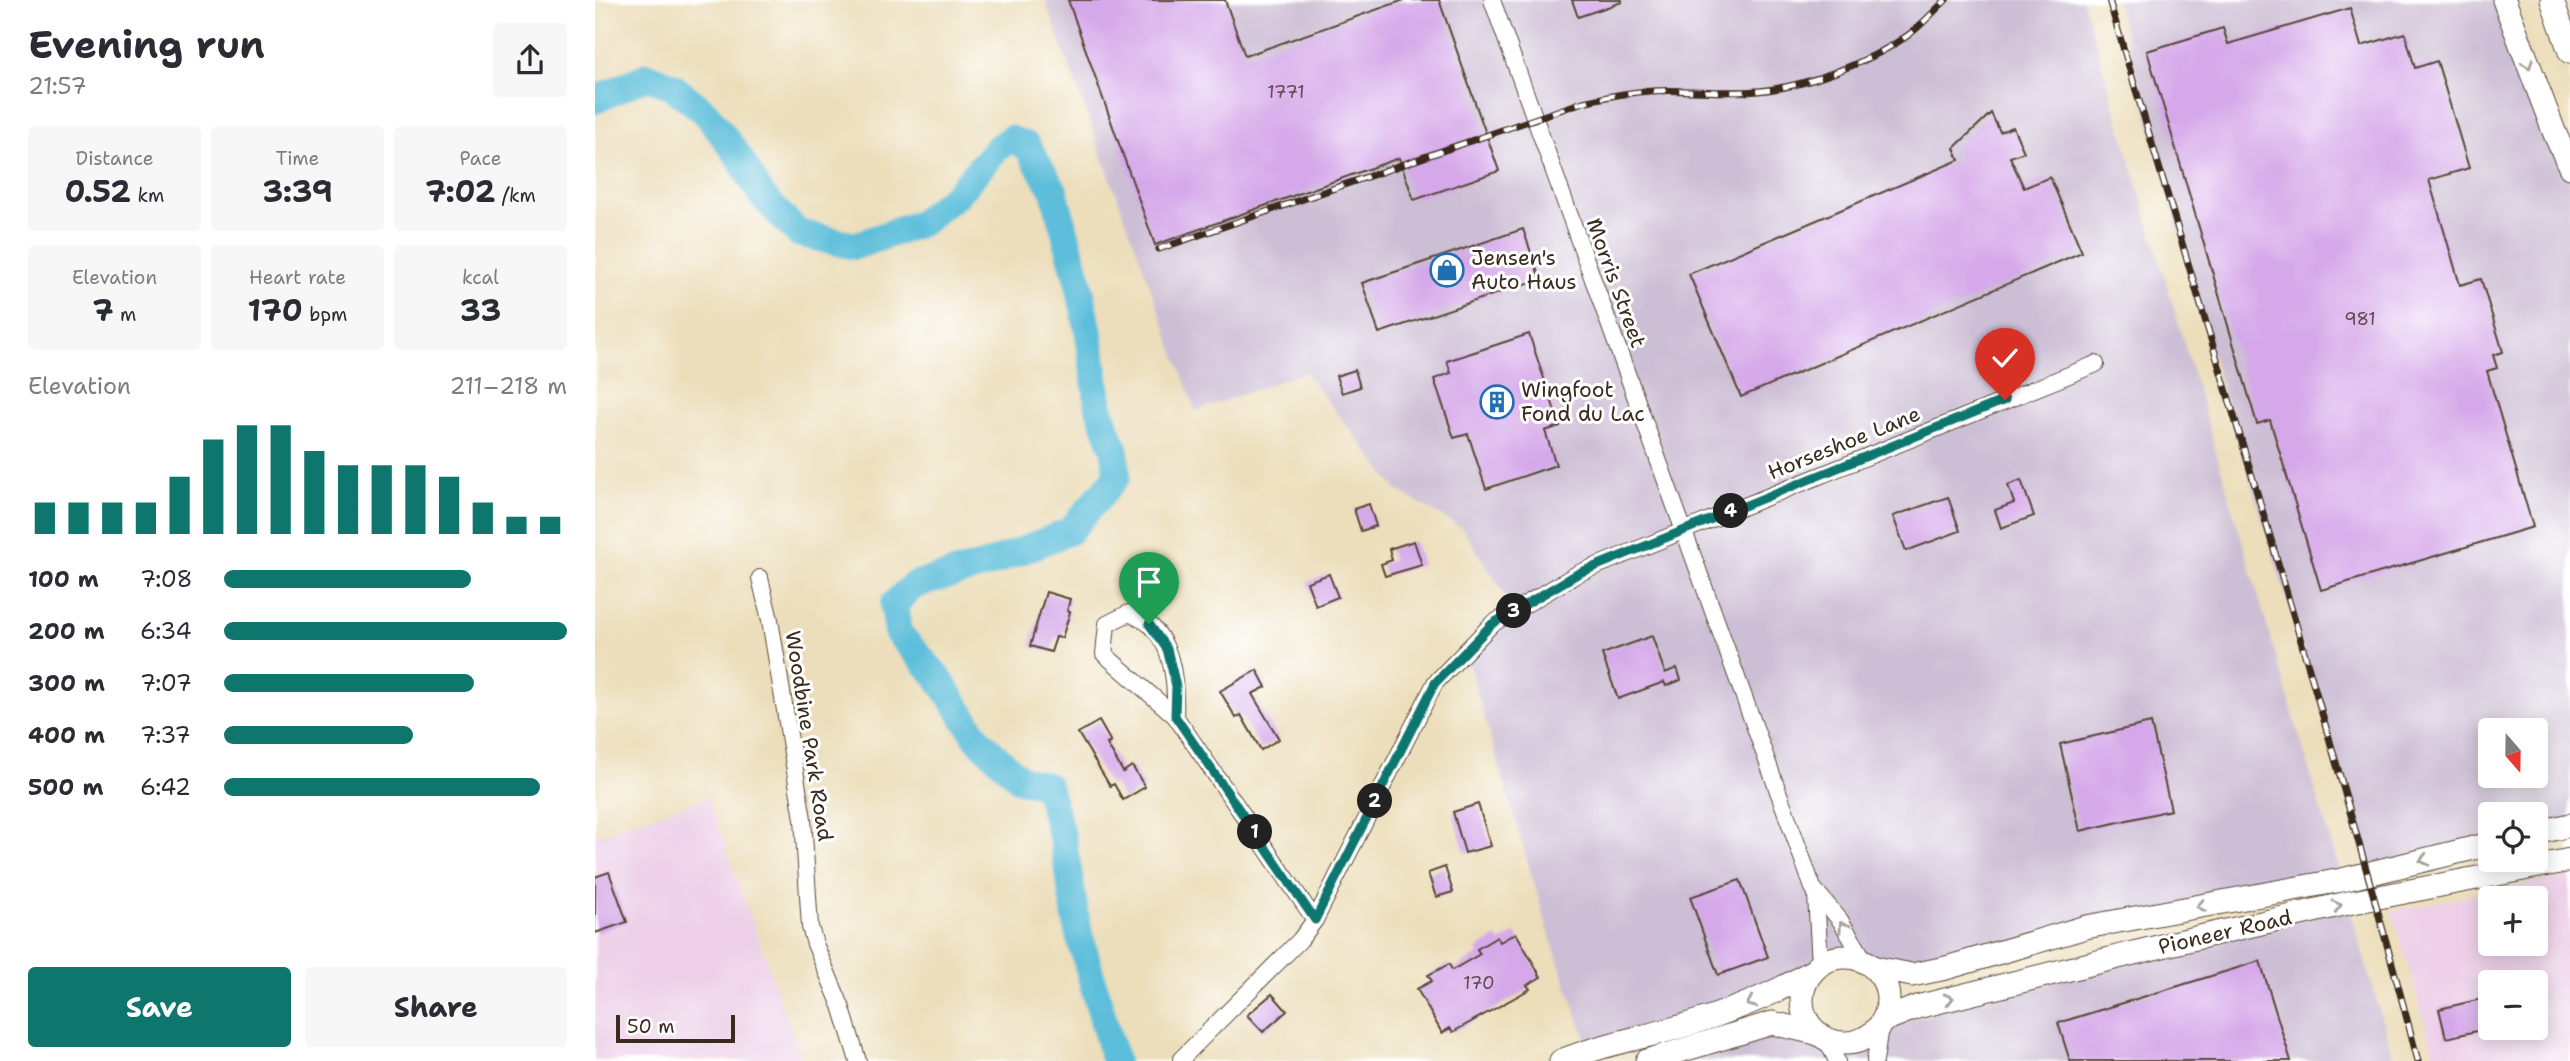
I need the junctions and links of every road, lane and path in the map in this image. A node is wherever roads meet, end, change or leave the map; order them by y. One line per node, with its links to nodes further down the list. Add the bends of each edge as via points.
1 (1492, 0): 7 (street, Morris Street)
2 (2504, 0): 5 (main road, one-way to 5)
3 (2551, 0): 4 (main road)
4 (2570, 52)
5 (2570, 167)
6 (2096, 364): 7 (street, Horseshoe Lane)
7 (1683, 530): 14 (street, Morris Street); 15 (street, Horseshoe Lane, via 1579,573 1492,624 1435,683)
8 (760, 578): 21 (street, Woodbine Park Road, via 803,819 810,927)
9 (1175, 716): 9 (street, via 1176,686 1167,649 1149,624 1129,613 1107,624 1104,654); 15 (street)
10 (2570, 825): 11 (main road)
11 (2548, 830)
12 (2478, 847): 16 (main road, Pioneer Road, one-way to 16, via 2341,880 2086,927 1923,973 1912,975)
13 (2570, 860): 18 (main road, Pioneer Road, one-way to 13, via 1917,1007 2188,940 2380,896)
14 (1816, 895): 16 (street, Morris Street, one-way to 14, via 1840,920); 17 (street, Morris Street)
15 (1315, 920): 20 (street, Horseshoe Lane)
16 (1870, 965): 17 (main road, via 1839,957); 18 (main road, via 1884,979 1888,993)
17 (1816, 968): 19 (main road, via 1804,984 1802,1010); 22 (main road, one-way to 22, via 1741,1007)
18 (1882, 1023): 19 (main road, via 1861,1041 1846,1043); 25 (street)
19 (1821, 1036): 23 (main road, via 1772,1023); 24 (street)
20 (1181, 1059)
21 (858, 1061)
22 (1561, 1061)
23 (1647, 1061)
24 (1837, 1061)
25 (1875, 1061)

